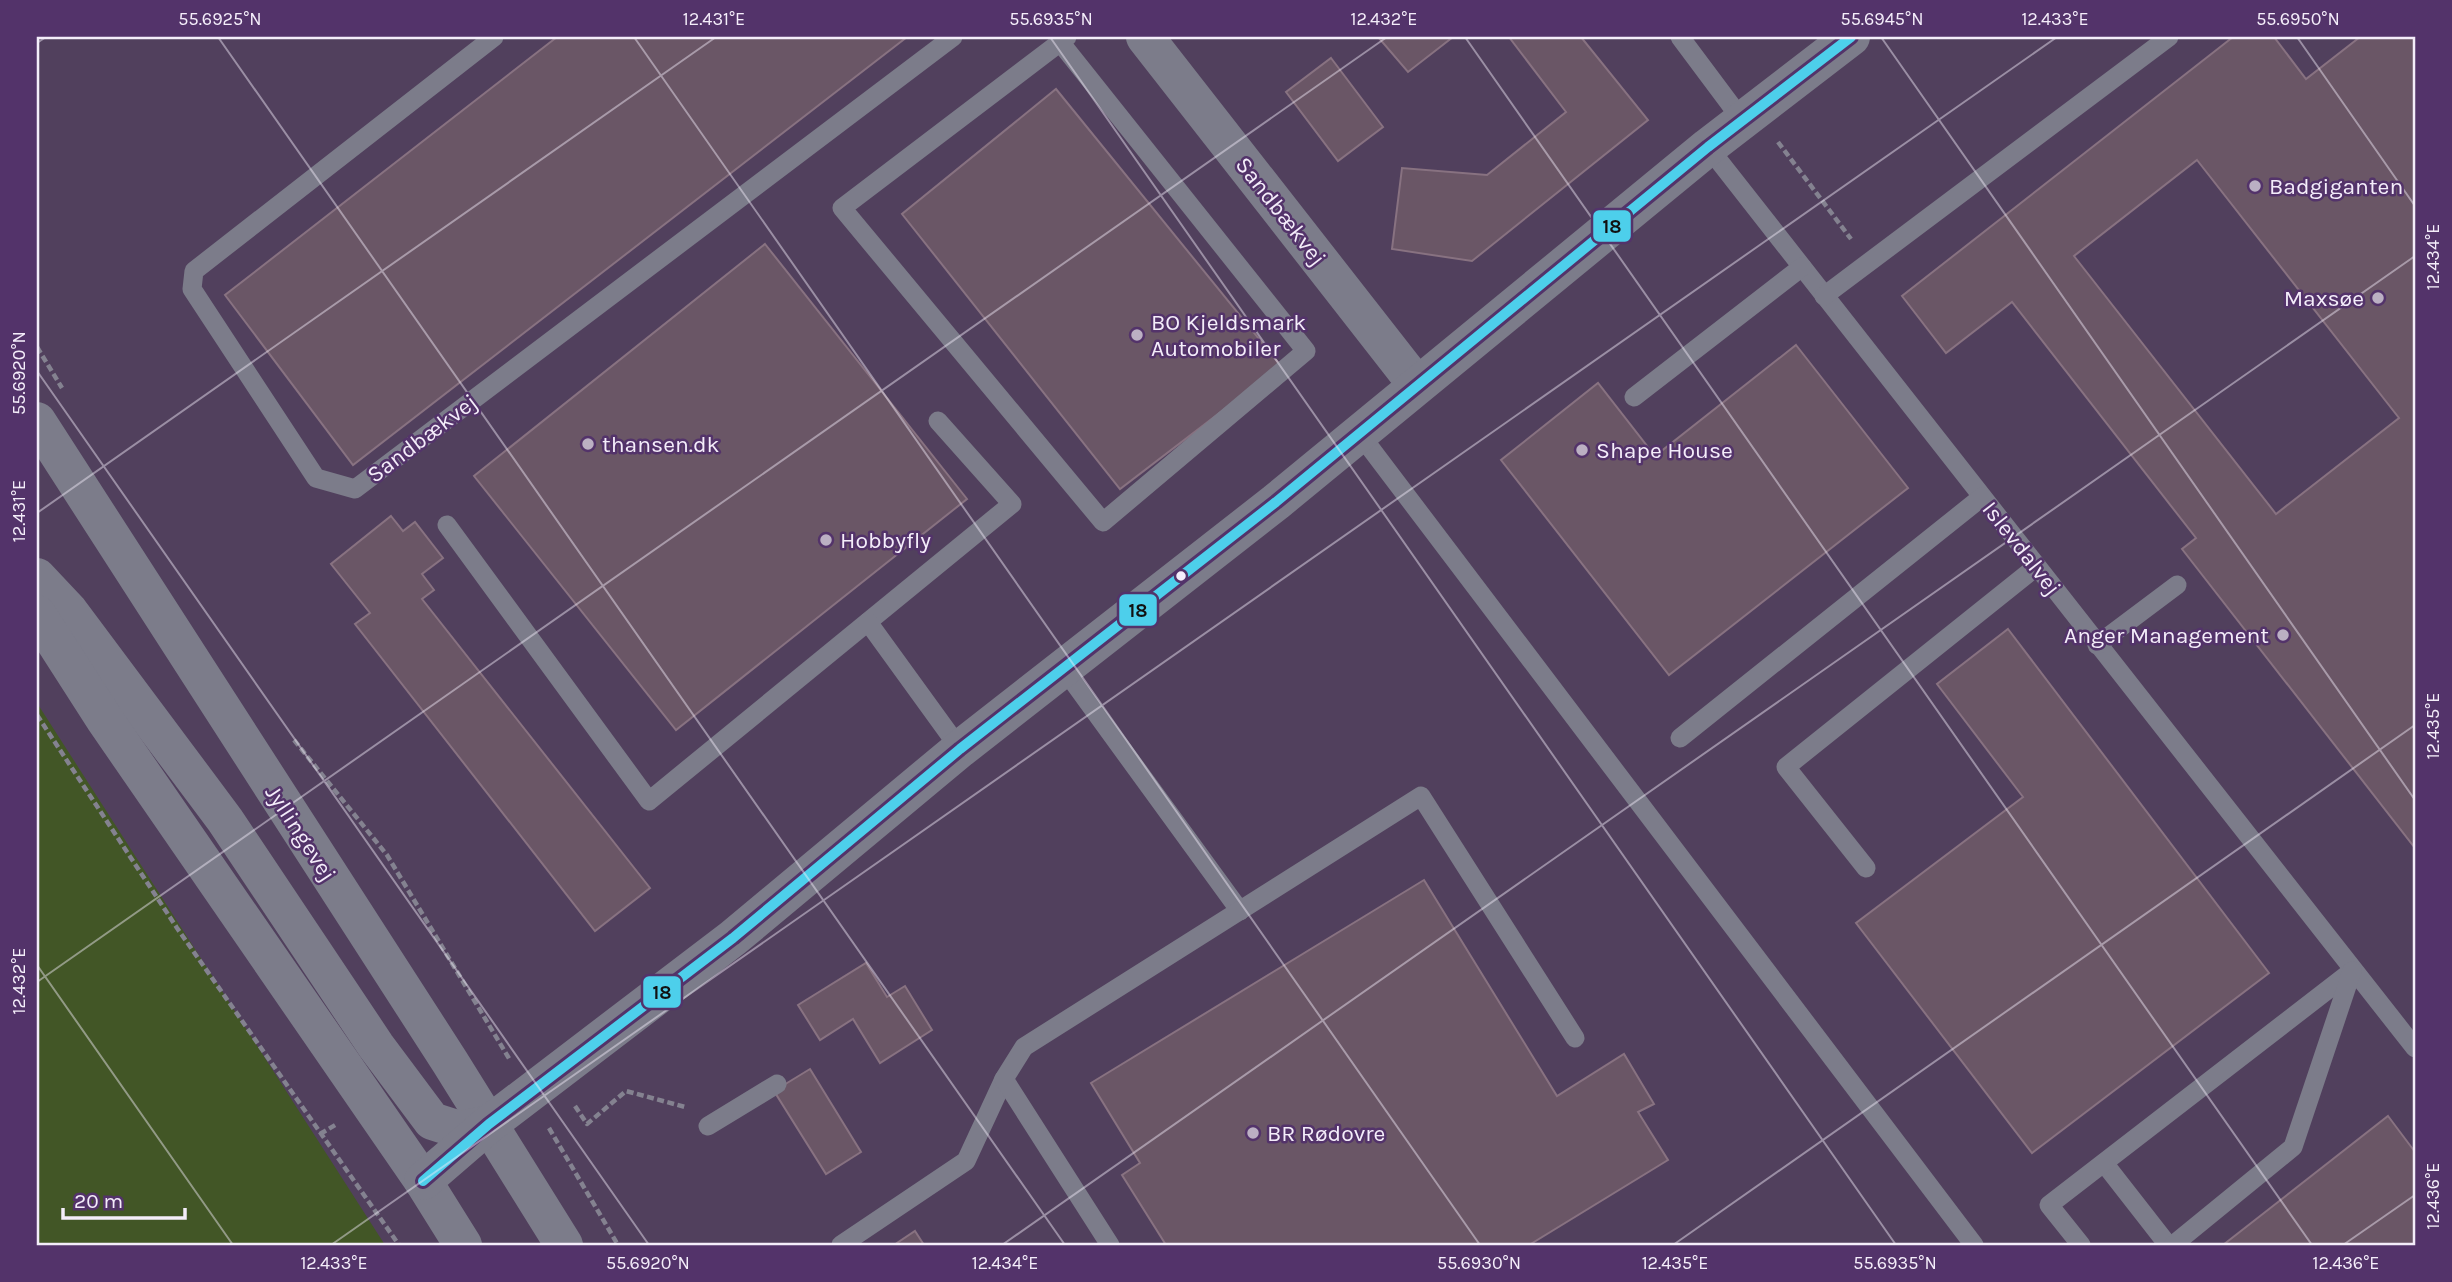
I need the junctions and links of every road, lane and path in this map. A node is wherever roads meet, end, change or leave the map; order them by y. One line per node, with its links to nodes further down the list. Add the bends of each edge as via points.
1 (494, 37): 2 (lane, Sandbækvej, via 194,271 192,289 316,478 335,486 355,489)
2 (953, 37)
3 (1145, 37): 14 (street, Sandbækvej)
4 (1680, 37): 8 (lane)
5 (1851, 37): 8 (street)
6 (2169, 37): 10 (lane)
7 (1063, 39): 7 (lane, via 842,208 1103,522 1307,351)
8 (1748, 116): 9 (street); 10 (path)
9 (1708, 147): 11 (lane, Islevdalvej); 14 (street)
10 (1868, 262): 12 (lane)
11 (1802, 267): 12 (lane, Islevdalvej); 16 (lane)
12 (1825, 296): 20 (lane, Islevdalvej)
13 (37, 347): 15 (path)
14 (1417, 385): 19 (street)
15 (66, 394)
16 (1634, 397)
17 (37, 421): 41 (street, Jyllingevej)
18 (938, 421): 26 (lane, via 1012,504)
19 (1359, 433): 28 (street); 51 (lane)
20 (1982, 497): 22 (lane, Islevdalvej); 31 (lane)
21 (447, 526): 26 (lane, via 649,801)
22 (2036, 567): 27 (lane, Islevdalvej); 33 (lane, via 1786,767)
23 (37, 577): 41 (street, via 69,611 225,820 376,1046 432,1121 460,1129)
24 (2177, 585): 27 (lane)
25 (37, 614): 44 (street)
26 (867, 622): 32 (lane)
27 (2097, 645): 35 (lane, Islevdalvej)
28 (1064, 669): 32 (street); 34 (lane)
29 (37, 715): 45 (path, via 177,928)
30 (292, 738): 40 (path, via 387,855)
31 (1680, 738)
32 (960, 749): 40 (street, via 733,937)
33 (1866, 868)
34 (1240, 911): 36 (lane, via 1422,796); 38 (lane, via 1024,1047)
35 (2352, 971): 37 (lane, Islevdalvej); 43 (lane); 53 (lane, via 2293,1147)
36 (1575, 1038)
37 (2415, 1048)
38 (1004, 1079): 49 (lane, via 966,1161); 50 (lane)
39 (777, 1084): 42 (lane)
40 (542, 1085): 41 (street); 42 (path, via 587,1124 626,1091 696,1110); 48 (path)
41 (489, 1124): 44 (street); 47 (street, Jyllingevej)
42 (708, 1126)
43 (2104, 1163): 52 (lane, via 2049,1206); 53 (lane)
44 (423, 1181): 46 (street)
45 (399, 1245)
46 (463, 1245)
47 (564, 1245)
48 (618, 1245)
49 (841, 1245)
50 (1110, 1245)
51 (1974, 1245)
52 (2081, 1245)
53 (2171, 1245)

